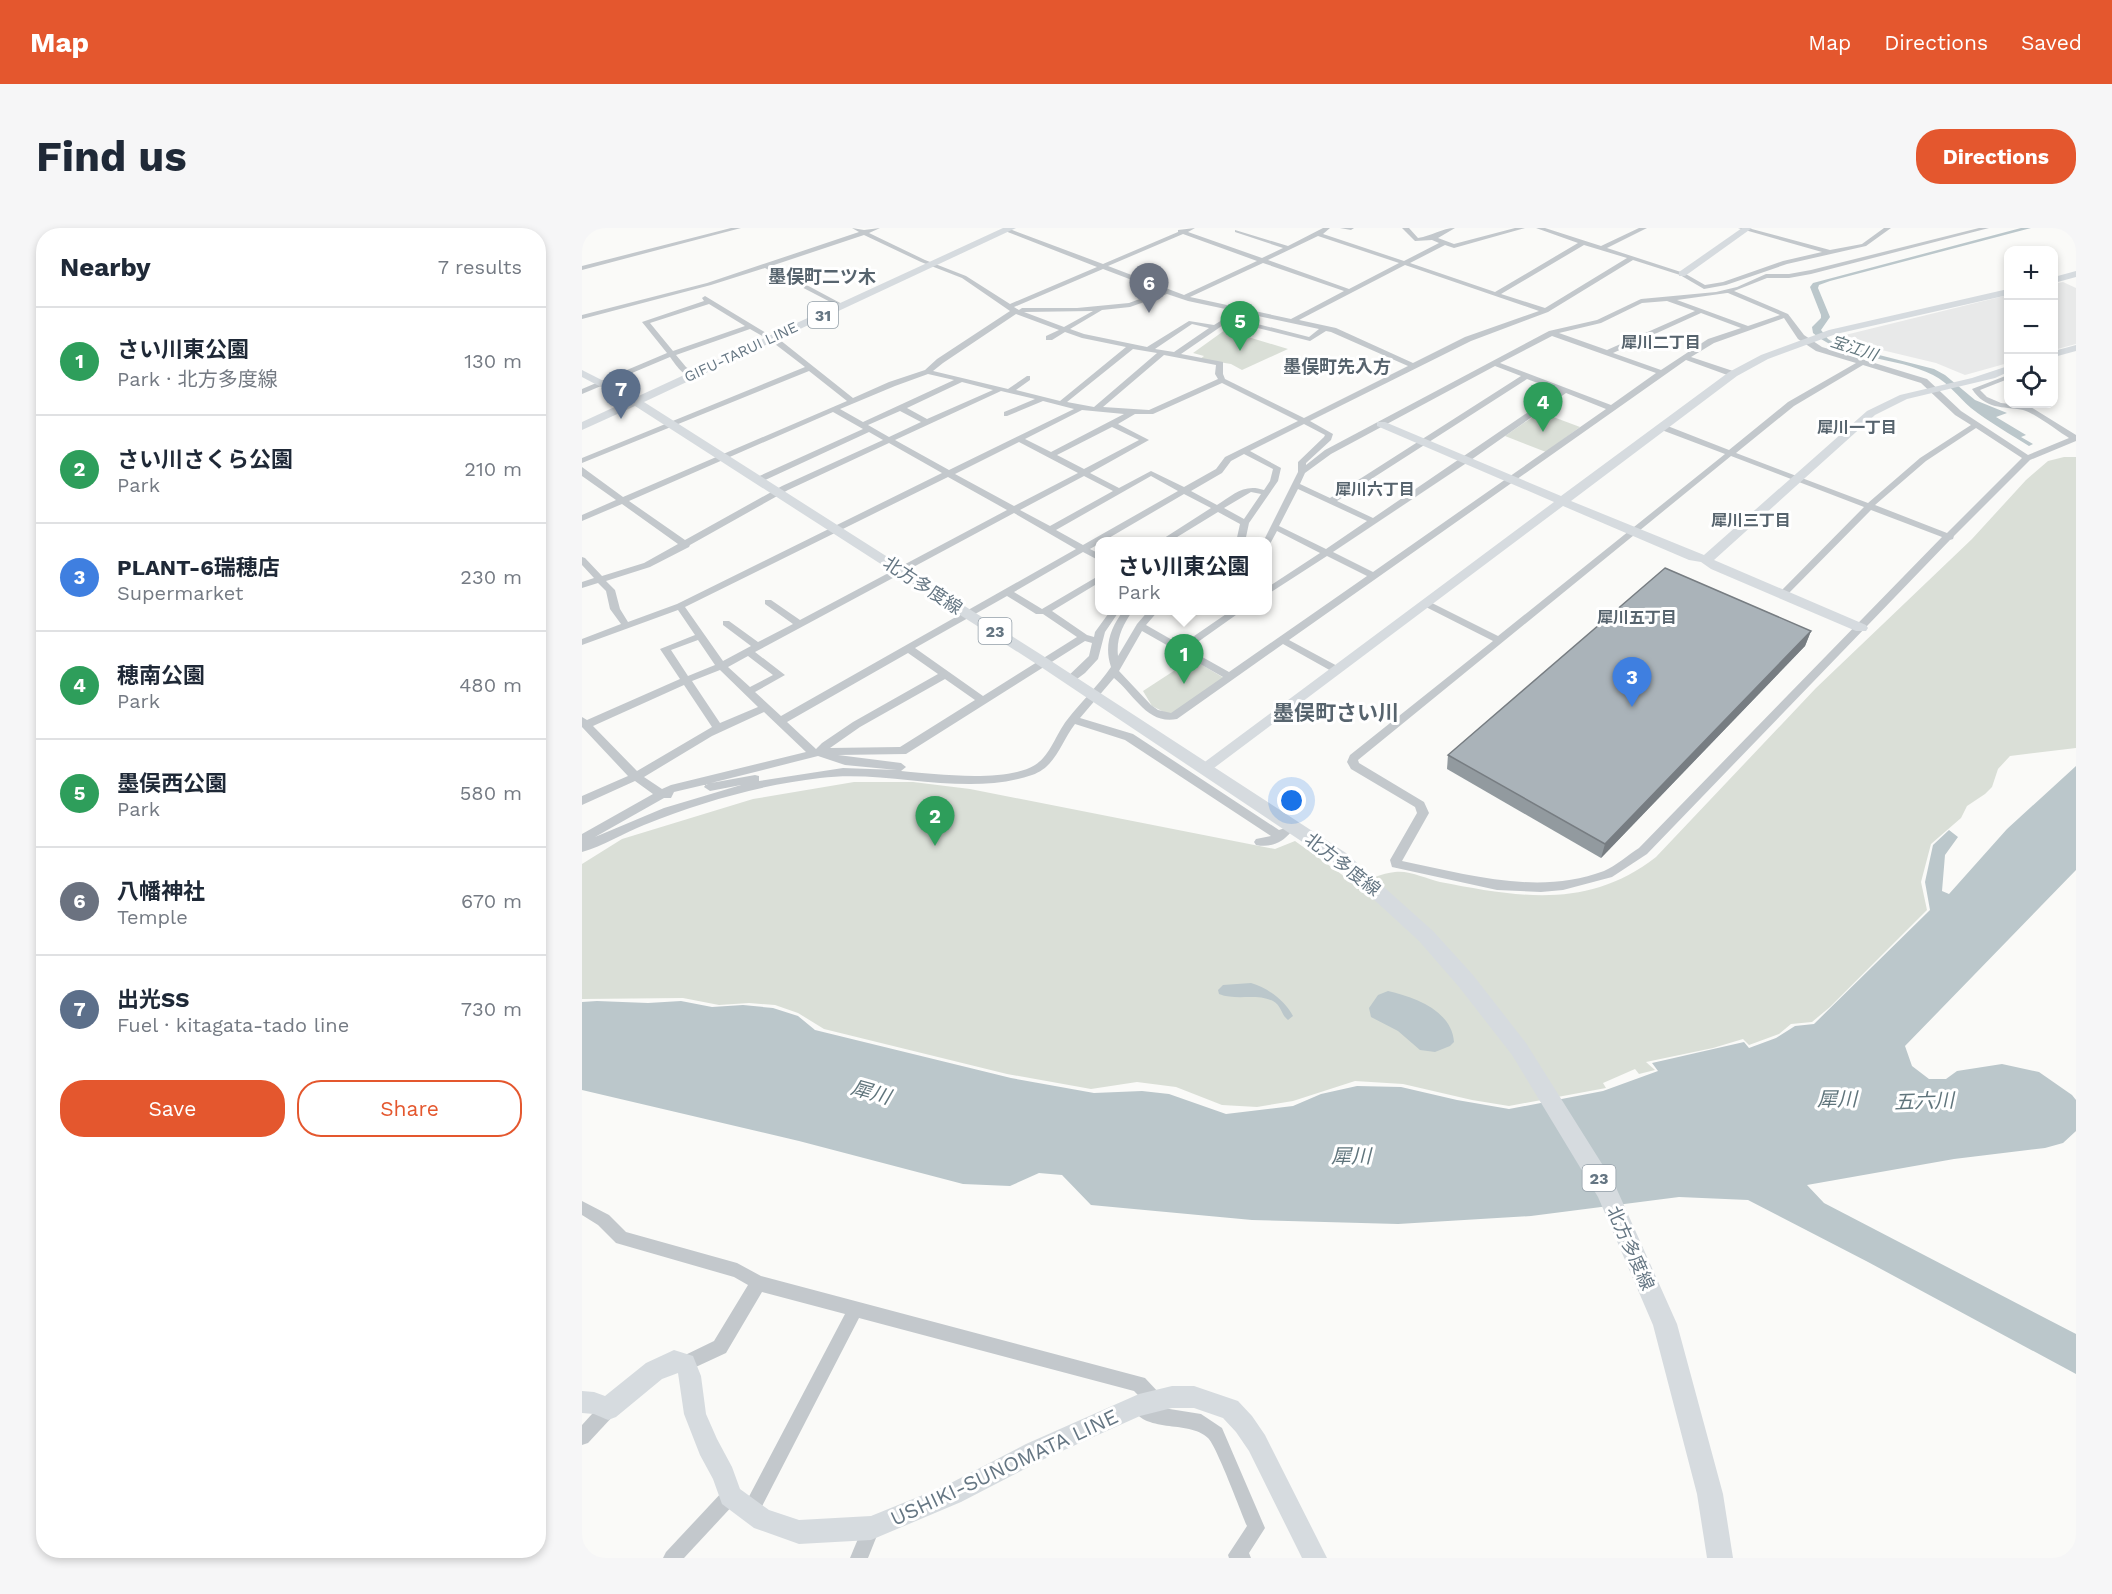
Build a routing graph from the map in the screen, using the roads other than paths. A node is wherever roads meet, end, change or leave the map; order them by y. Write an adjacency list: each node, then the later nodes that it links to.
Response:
1 (738, 228): 39 (street)
2 (855, 228): 20 (street)
3 (877, 228): 20 (street)
4 (1171, 228): 21 (street)
5 (1192, 228): 21 (street)
6 (1327, 228): 23 (street)
7 (1343, 228): 8 (street)
8 (1351, 228)
9 (1405, 228): 25 (street)
10 (1452, 228): 25 (street)
11 (1522, 228): 29 (street)
12 (1539, 228): 22 (street)
13 (1558, 228): 22 (street)
14 (1644, 228): 31 (street)
15 (1745, 228): 32 (street); 40 (street)
16 (1888, 228): 32 (street)
17 (1986, 228): 46 (street)
18 (1009, 229): 37 (main road, GIFU-TARUI LINE / 31); 38 (street)
19 (1241, 230): 24 (street); 30 (street)
20 (864, 232): 36 (street); 37 (street)
21 (1182, 232): 28 (street); 38 (street)
22 (1550, 232): 27 (street)
23 (1318, 234): 30 (street); 35 (street)
24 (1229, 235)
25 (1433, 238): 29 (street)
26 (1221, 239): 28 (street)
27 (1584, 242): 31 (street); 48 (street)
28 (1212, 243): 34 (street)
29 (1443, 243): 35 (street)
30 (1289, 248): 34 (street)
31 (1601, 248): 33 (street)
32 (1829, 253): 40 (street)
33 (1632, 258): 40 (street); 56 (street)
34 (1263, 261): 45 (street); 50 (street)
35 (1403, 263): 45 (street); 48 (street)
36 (765, 265): 43 (street); 52 (street)
37 (932, 265): 52 (main road, GIFU-TARUI LINE / 31); 54 (street)
38 (1103, 266): 44 (street); 54 (street)
39 (582, 268)
40 (1682, 274)
41 (2076, 274): 42 (street)
42 (2058, 279)
43 (691, 289): 51 (street); 59 (street)
44 (1168, 291): 50 (street); 53 (street)
45 (1349, 291): 61 (street)
46 (1730, 291): 49 (street); 58 (street)
47 (2004, 293): 70 (street)
48 (1496, 294): 56 (street)
49 (1668, 297): 57 (street); 67 (street)
50 (1184, 298): 55 (street)
51 (710, 301): 62 (street); 77 (street)
52 (842, 306): 68 (main road, GIFU-TARUI LINE / 31)
53 (1102, 308): 54 (street); 66 (street)
54 (1013, 310): 66 (street); 84 (street)
55 (1241, 310): 60 (street); 61 (street)
56 (1546, 311): 82 (street)
57 (1701, 311): 65 (street); 75 (street)
58 (1786, 315): 65 (street); 70 (street)
59 (582, 317)
60 (1230, 319): 63 (street); 64 (street)
61 (1292, 321): 64 (street)
62 (750, 327): 68 (street); 77 (street)
63 (1216, 328): 73 (street); 78 (street)
64 (1325, 328): 82 (street)
65 (1747, 328): 79 (street)
66 (1064, 329): 69 (street); 71 (street)
67 (1552, 333): 75 (street); 81 (street)
68 (771, 338): 83 (street); 90 (main road, GIFU-TARUI LINE / 31)
69 (1048, 338)
70 (1809, 340): 80 (street); 89 (street)
71 (1132, 345): 73 (street); 104 (street)
72 (2076, 348): 76 (street)
73 (1149, 349): 74 (street)
74 (1163, 352): 78 (street); 111 (street)
75 (1607, 353): 87 (street)
76 (2058, 353)
77 (671, 354): 90 (street); 95 (street)
78 (1176, 355): 94 (street)
79 (1686, 358): 87 (street); 89 (street)
80 (1861, 363): 96 (street); 128 (street)
81 (1495, 364): 91 (street); 118 (street)
82 (1413, 366): 114 (street)
83 (810, 368): 103 (street); 116 (street)
84 (928, 372): 93 (street); 103 (street)
85 (2004, 372): 96 (street)
86 (582, 373): 95 (street)
87 (1662, 373): 108 (street)
88 (2004, 373): 105 (street)
89 (1732, 374): 122 (street)
90 (692, 375): 102 (main road, GIFU-TARUI LINE / 31)
91 (1526, 376): 98 (street); 126 (street)
92 (1027, 378): 100 (street)
93 (961, 380): 97 (street); 106 (street)
94 (1222, 380): 112 (street); 114 (street)
95 (601, 384): 99 (street); 102 (street)
96 (1935, 388): 119 (street); 138 (street)
97 (1000, 389): 100 (street); 115 (street)
98 (1565, 390): 108 (street); 132 (street)
99 (582, 392)
100 (1010, 392): 101 (street)
101 (1042, 399): 104 (street); 113 (street)
102 (635, 401): 116 (main road, 北方多度線 / 23); 120 (main road, GIFU-TARUI LINE)
103 (852, 401): 110 (street)
104 (1062, 403): 107 (street)
105 (2004, 407)
106 (901, 408): 115 (street); 121 (street)
107 (1081, 408): 111 (street); 124 (street)
108 (1612, 408): 140 (street)
109 (2007, 408): 123 (street)
110 (833, 409): 121 (street); 130 (street)
111 (1096, 409): 112 (street)
112 (1133, 412): 117 (street)
113 (1007, 414)
114 (1302, 421): 127 (street); 134 (street)
115 (928, 423): 125 (street)
116 (672, 424): 130 (main road, 北方多度線 / 23); 133 (street)
117 (1112, 424): 129 (street); 137 (street)
118 (1381, 424): 126 (street); 134 (street)
119 (1976, 425): 131 (street); 149 (street)
120 (582, 426)
121 (866, 427): 125 (street); 139 (street)
122 (1662, 427): 128 (street); 148 (street)
123 (2076, 438): 131 (street)
124 (1020, 439): 129 (street); 136 (street)
125 (890, 440): 136 (street); 144 (street)
126 (1423, 442): 132 (street); 147 (street)
127 (1244, 451): 143 (street); 145 (street)
128 (1731, 453): 138 (street); 158 (street)
129 (1052, 455): 137 (street)
130 (723, 456): 139 (main road, 北方多度線 / 23); 146 (street)
131 (2027, 458): 163 (street)
132 (1465, 460): 140 (street); 153 (street)
133 (582, 461)
134 (1302, 472): 141 (street)
135 (583, 473): 146 (street)
136 (949, 473): 151 (street); 156 (street)
137 (1083, 473): 142 (street); 151 (street)
138 (1799, 478): 149 (street); 169 (street)
139 (758, 480): 144 (main road, 北方多度線 / 23)
140 (1512, 480): 148 (street); 172 (street)
141 (1297, 486): 147 (street); 155 (street)
142 (1119, 491): 143 (street); 157 (street)
143 (1185, 491): 150 (street); 159 (street)
144 (777, 492): 156 (main road, 北方多度線 / 23); 165 (street)
145 (1265, 494): 150 (street); 154 (street)
146 (622, 501): 152 (street); 165 (street)
147 (1332, 501): 153 (street)
148 (1563, 502): 158 (street); 180 (street)
149 (1872, 506): 163 (street); 178 (street)
150 (1217, 508): 154 (street); 160 (street)
151 (1013, 510): 157 (street); 171 (street)
152 (582, 518)
153 (1373, 521): 167 (street)
154 (1245, 523): 161 (street)
155 (1275, 527): 162 (street); 167 (street)
156 (836, 529): 171 (main road, 北方多度線 / 23); 181 (street)
157 (1050, 530): 166 (street)
158 (1633, 532): 169 (street); 197 (street)
159 (1103, 537)
160 (1170, 537)
161 (1242, 537)
162 (1270, 537)
163 (1950, 537): 192 (street)
164 (1095, 542): 166 (street)
165 (686, 545): 173 (street)
166 (1084, 548): 168 (street); 177 (street)
167 (1326, 552): 172 (street); 176 (street)
168 (1095, 555)
169 (1705, 559): 178 (street)
170 (582, 560): 173 (street)
171 (900, 570): 183 (main road, 北方多度線 / 23); 190 (street)
172 (1374, 576): 196 (street)
173 (598, 580): 175 (street); 189 (street)
174 (1095, 581): 182 (street)
175 (582, 585)
176 (1272, 588)
177 (1007, 592): 182 (street); 183 (street)
178 (1782, 595): 192 (street)
179 (768, 602): 190 (street)
180 (1425, 603): 197 (street); 205 (street)
181 (680, 606): 189 (street); 193 (street)
182 (1045, 611): 194 (street)
183 (968, 614): 200 (street); 202 (main road, 北方多度線 / 23)
184 (1112, 615): 195 (street)
185 (1125, 615): 204 (street)
186 (1150, 615): 191 (street)
187 (1232, 615): 201 (street)
188 (726, 623): 199 (street)
189 (625, 624): 198 (street)
190 (799, 624): 199 (street)
191 (1140, 626): 201 (street); 204 (street)
192 (1862, 628): 197 (street)
193 (700, 636): 203 (street); 208 (street)
194 (1084, 636): 195 (street); 202 (street)
195 (1098, 640): 209 (street)
196 (1282, 640): 205 (street); 207 (street)
197 (1499, 640)
198 (582, 642)
199 (753, 648): 203 (street); 210 (street)
200 (908, 648): 206 (street); 214 (street)
201 (1181, 649): 207 (street)
202 (1043, 662): 209 (main road, 北方多度線 / 23); 211 (street)
203 (721, 666): 208 (street); 210 (street)
204 (1115, 670): 207 (street); 213 (street)
205 (1337, 670): 218 (street)
206 (945, 674): 211 (street); 217 (street)
207 (1230, 677)
208 (686, 680): 215 (street); 216 (street)
209 (1069, 680): 218 (main road, 北方多度線 / 23)
210 (748, 692): 212 (street)
211 (982, 700): 217 (street)
212 (765, 708): 214 (street); 216 (street)
213 (1073, 720): 220 (street); 225 (street)
214 (779, 722): 217 (street)
215 (584, 726): 219 (street)
216 (718, 728): 219 (street)
217 (817, 752): 220 (street); 222 (street)
218 (1205, 767): 224 (main road, 北方多度線 / 23)
219 (636, 776): 222 (street); 223 (street)
220 (918, 776): 221 (street)
221 (803, 777): 222 (street); 228 (street)
222 (660, 794): 226 (street)
223 (582, 801)
224 (1293, 827): 225 (street); 244 (main road, 北方多度線 / 23)
225 (1280, 836): 227 (street)
226 (582, 839)
227 (1260, 842)
228 (582, 848)
229 (582, 1208): 230 (street)
230 (758, 1283): 231 (street); 232 (street)
231 (855, 1310): 234 (street); 238 (street)
232 (685, 1364): 235 (street); 237 (street)
233 (582, 1402): 235 (street)
234 (1146, 1403): 239 (street, USHIKI-SUNOMATA LINE); 240 (street); 243 (street, USHIKI-SUNOMATA LINE)
235 (608, 1409): 236 (street)
236 (582, 1437)
237 (730, 1496): 238 (street, USHIKI-SUNOMATA LINE); 241 (street)
238 (750, 1512): 239 (street, USHIKI-SUNOMATA LINE)
239 (871, 1528): 242 (street)
240 (1238, 1557)
241 (672, 1558)
242 (859, 1558)
243 (1315, 1558)
244 (1720, 1558)

